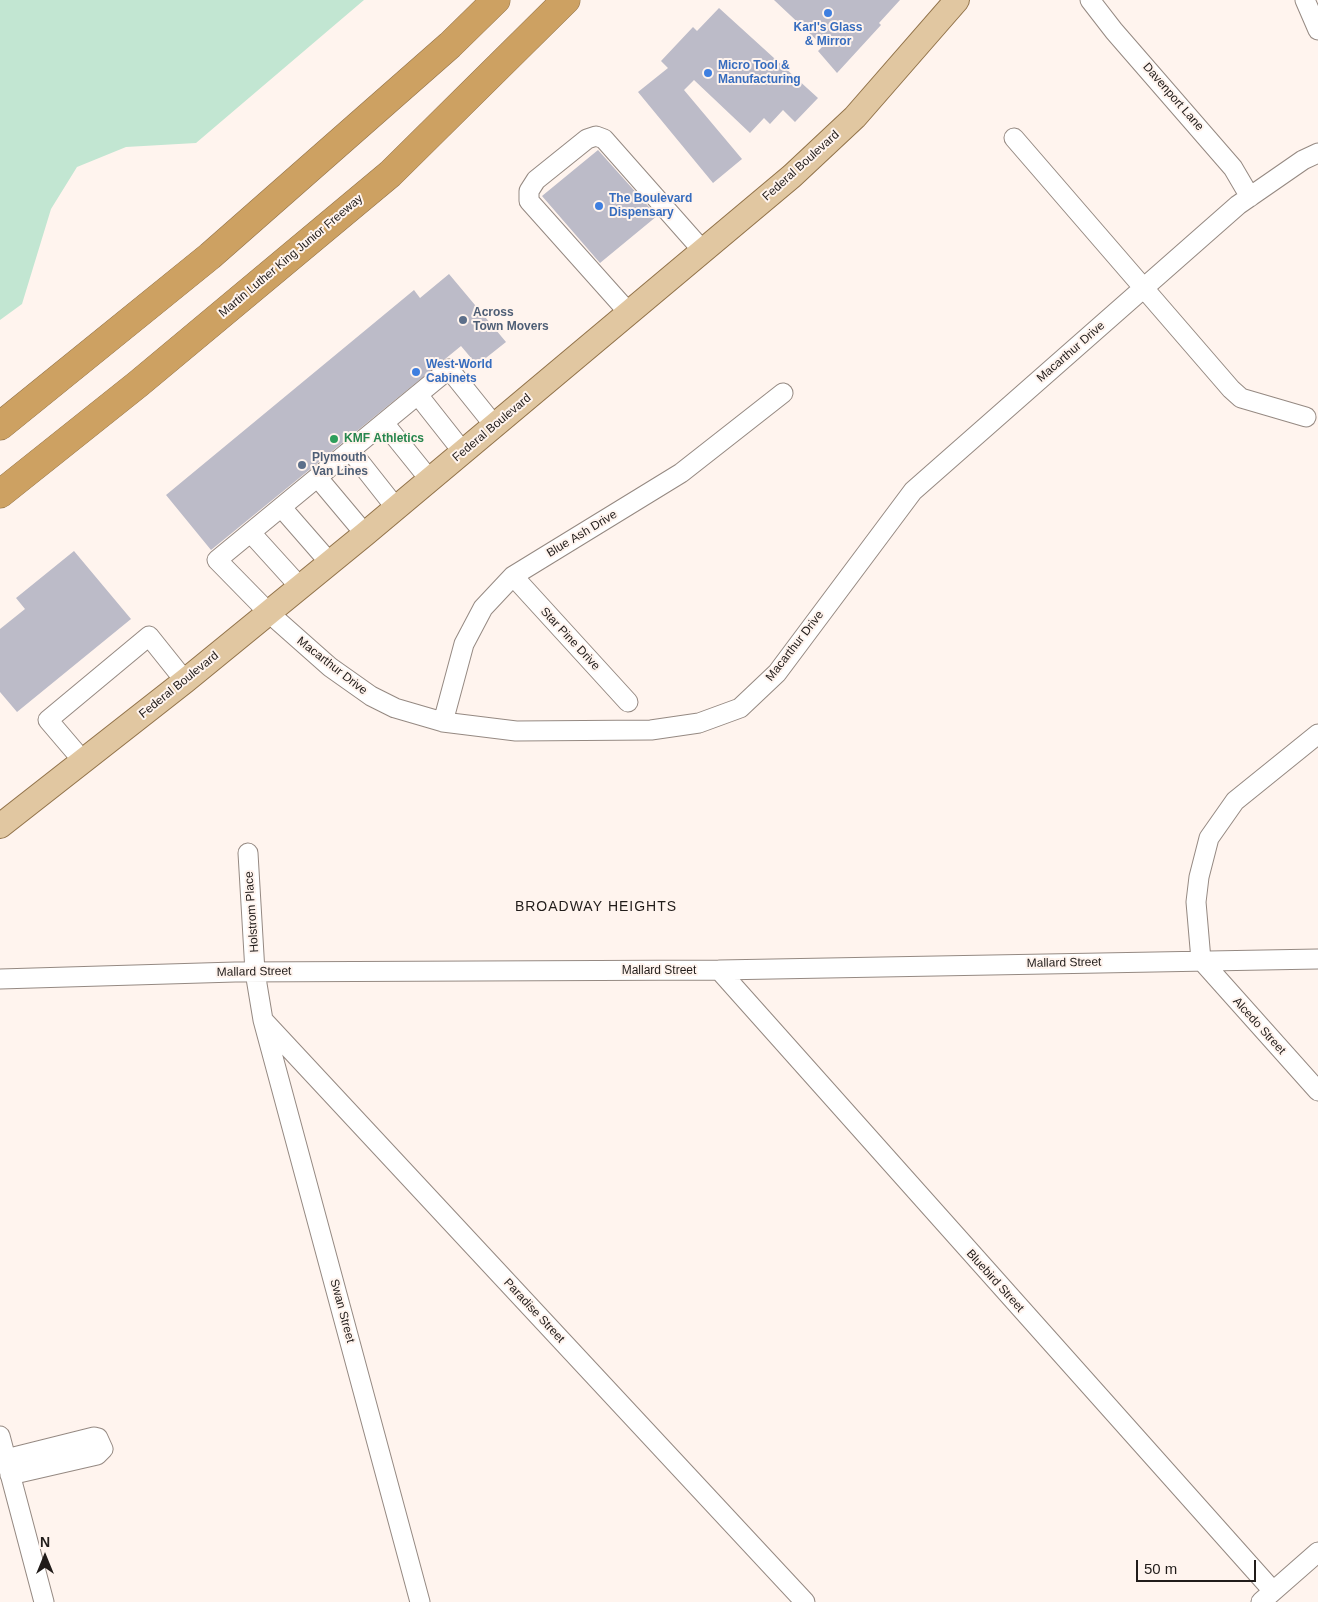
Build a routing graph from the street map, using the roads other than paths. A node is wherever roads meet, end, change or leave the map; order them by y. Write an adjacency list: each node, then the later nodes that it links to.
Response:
1 (496, 0): 18 (highway)
2 (566, 0): 23 (highway, Martin Luther King Junior Freeway)
3 (957, 0): 10 (main road, Federal Boulevard)
4 (1090, 0): 9 (street, Davenport Lane)
5 (1305, 0): 6 (street)
6 (1318, 30)
7 (1014, 138): 11 (street)
8 (1318, 153): 9 (street, Macarthur Drive)
9 (1250, 197): 11 (street, Macarthur Drive)
10 (703, 251): 12 (main road, Federal Boulevard); 12 (street)
11 (1144, 288): 15 (street); 34 (street, Macarthur Drive)
12 (629, 313): 17 (main road, Federal Boulevard)
13 (783, 393): 29 (street, Blue Ash Drive)
14 (418, 395): 16 (street); 17 (street); 20 (street)
15 (1306, 417)
16 (384, 423): 19 (street); 22 (street)
17 (494, 425): 20 (main road, Federal Boulevard)
18 (0, 426)
19 (351, 451): 21 (street); 25 (street)
20 (463, 452): 22 (main road, Federal Boulevard)
21 (318, 478): 24 (street); 27 (street)
22 (430, 480): 25 (main road, Federal Boulevard)
23 (0, 494)
24 (282, 508): 26 (street); 28 (street)
25 (396, 508): 27 (main road, Federal Boulevard)
26 (252, 533): 30 (street); 31 (street, Macarthur Drive)
27 (365, 534): 28 (main road, Federal Boulevard)
28 (330, 562): 30 (main road, Federal Boulevard)
29 (513, 576): 33 (street, Star Pine Drive); 34 (street, Blue Ash Drive)
30 (300, 587): 31 (main road, Federal Boulevard)
31 (269, 613): 32 (main road, Federal Boulevard); 34 (street, Macarthur Drive)
32 (185, 681): 36 (main road, Federal Boulevard); 36 (street)
33 (628, 702)
34 (443, 722)
35 (1318, 734): 40 (street)
36 (83, 761): 37 (main road, Federal Boulevard)
37 (1, 823)
38 (248, 854): 42 (street, Holstrom Place)
39 (1318, 959): 40 (street, Mallard Street)
40 (1201, 960): 41 (street, Mallard Street); 45 (street, Alcedo Street)
41 (719, 970): 42 (street, Mallard Street); 48 (street, Bluebird Street)
42 (255, 972): 43 (street, Mallard Street); 44 (street, Holstrom Place)
43 (0, 979)
44 (263, 1020): 50 (street, Swan Street); 51 (street, Paradise Street)
45 (1318, 1092)
46 (0, 1436): 49 (street)
47 (1318, 1552): 48 (street)
48 (1267, 1596)
49 (44, 1602)
50 (420, 1602)
51 (805, 1602)

